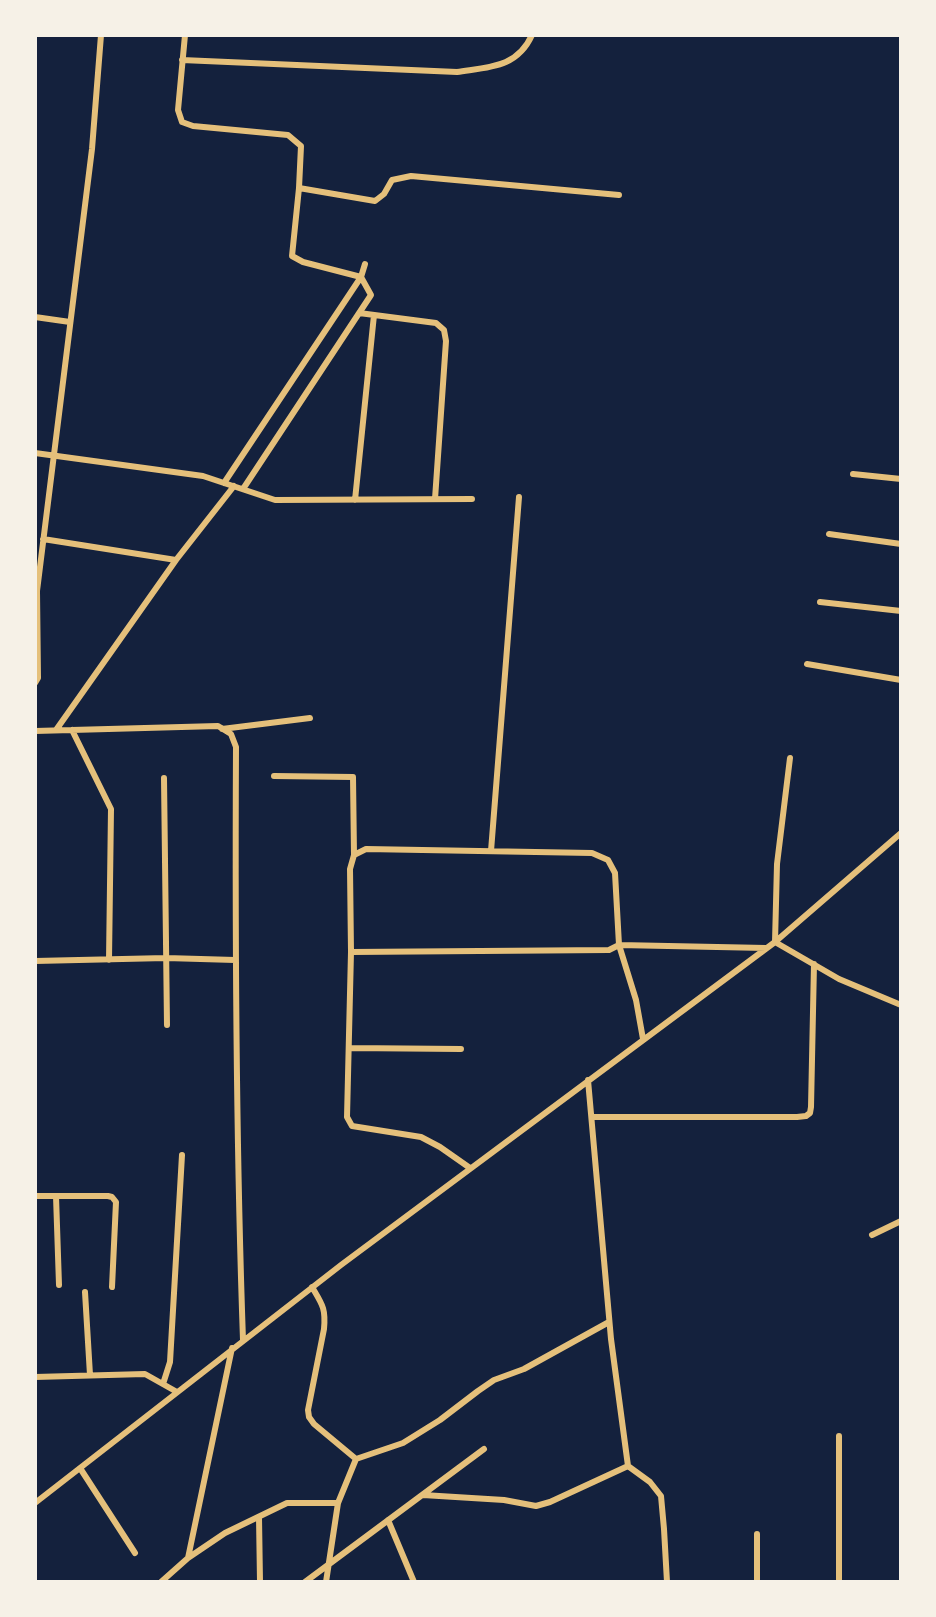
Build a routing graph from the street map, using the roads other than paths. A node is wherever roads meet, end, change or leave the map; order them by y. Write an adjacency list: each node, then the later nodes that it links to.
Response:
1 (100, 35): 12 (street)
2 (185, 35): 4 (street)
3 (532, 35): 4 (street)
4 (182, 60): 5 (street)
5 (299, 188): 6 (street); 8 (street)
6 (619, 195)
7 (365, 264): 8 (street)
8 (361, 277): 9 (street); 17 (street)
9 (359, 313): 10 (street); 19 (street)
10 (374, 315): 21 (street); 22 (street)
11 (35, 317): 12 (street)
12 (70, 322): 14 (street)
13 (35, 453): 14 (street)
14 (54, 456): 17 (street); 25 (street)
15 (853, 474): 16 (street)
16 (901, 479)
17 (224, 483): 18 (street)
18 (234, 486): 19 (street); 27 (street)
19 (243, 489): 21 (street)
20 (519, 497): 43 (street)
21 (355, 499): 22 (street)
22 (435, 499): 23 (street)
23 (472, 499)
24 (829, 534): 26 (street)
25 (43, 539): 27 (street); 28 (street)
26 (901, 544)
27 (176, 560): 36 (street)
28 (36, 591): 33 (street)
29 (820, 602): 30 (street)
30 (901, 611)
31 (807, 664): 32 (street)
32 (901, 680)
33 (35, 683)
34 (310, 718): 35 (street)
35 (222, 729): 37 (street); 51 (street)
36 (56, 730): 37 (street); 38 (street)
37 (72, 730): 50 (street)
38 (35, 731)
39 (790, 758): 45 (street)
40 (274, 776): 44 (street)
41 (164, 778): 49 (street)
42 (901, 833): 45 (street)
43 (491, 851): 44 (street); 46 (street)
44 (354, 855): 48 (street)
45 (775, 942): 47 (street); 53 (street)
46 (620, 945): 47 (street); 48 (street); 56 (street)
47 (766, 948): 56 (street)
48 (351, 952): 57 (street)
49 (166, 958): 50 (street); 51 (street); 55 (street)
50 (108, 960): 52 (street)
51 (235, 960): 72 (street)
52 (35, 961)
53 (814, 964): 54 (street); 60 (street)
54 (901, 1005)
55 (166, 1024)
56 (643, 1039): 59 (street)
57 (349, 1048): 58 (street); 62 (street)
58 (461, 1049)
59 (588, 1080): 60 (street); 62 (street)
60 (592, 1117): 71 (street)
61 (182, 1155): 76 (street)
62 (470, 1168): 69 (street)
63 (35, 1196): 64 (street)
64 (56, 1196): 67 (street); 68 (street)
65 (901, 1221): 66 (street)
66 (872, 1235)
67 (58, 1285)
68 (112, 1287)
69 (312, 1287): 72 (street); 80 (street)
70 (85, 1292): 74 (street)
71 (609, 1322): 80 (street); 81 (street)
72 (243, 1340): 73 (street)
73 (232, 1349): 77 (street); 90 (street)
74 (90, 1375): 75 (street); 76 (street)
75 (35, 1377)
76 (163, 1384): 77 (street)
77 (177, 1392): 82 (street)
78 (839, 1436): 99 (street)
79 (484, 1449): 83 (street)
80 (356, 1459): 85 (street)
81 (628, 1466): 83 (street); 97 (street)
82 (80, 1468): 84 (street); 89 (street)
83 (423, 1495): 87 (street)
84 (35, 1503)
85 (338, 1503): 86 (street); 91 (street)
86 (259, 1517): 90 (street); 93 (street)
87 (388, 1520): 91 (street); 96 (street)
88 (757, 1534): 98 (street)
89 (135, 1553)
90 (188, 1558): 92 (street)
91 (328, 1564): 94 (street); 95 (street)
92 (161, 1582)
93 (260, 1582)
94 (305, 1582)
95 (326, 1582)
96 (414, 1582)
97 (667, 1582)
98 (757, 1582)
99 (839, 1582)

